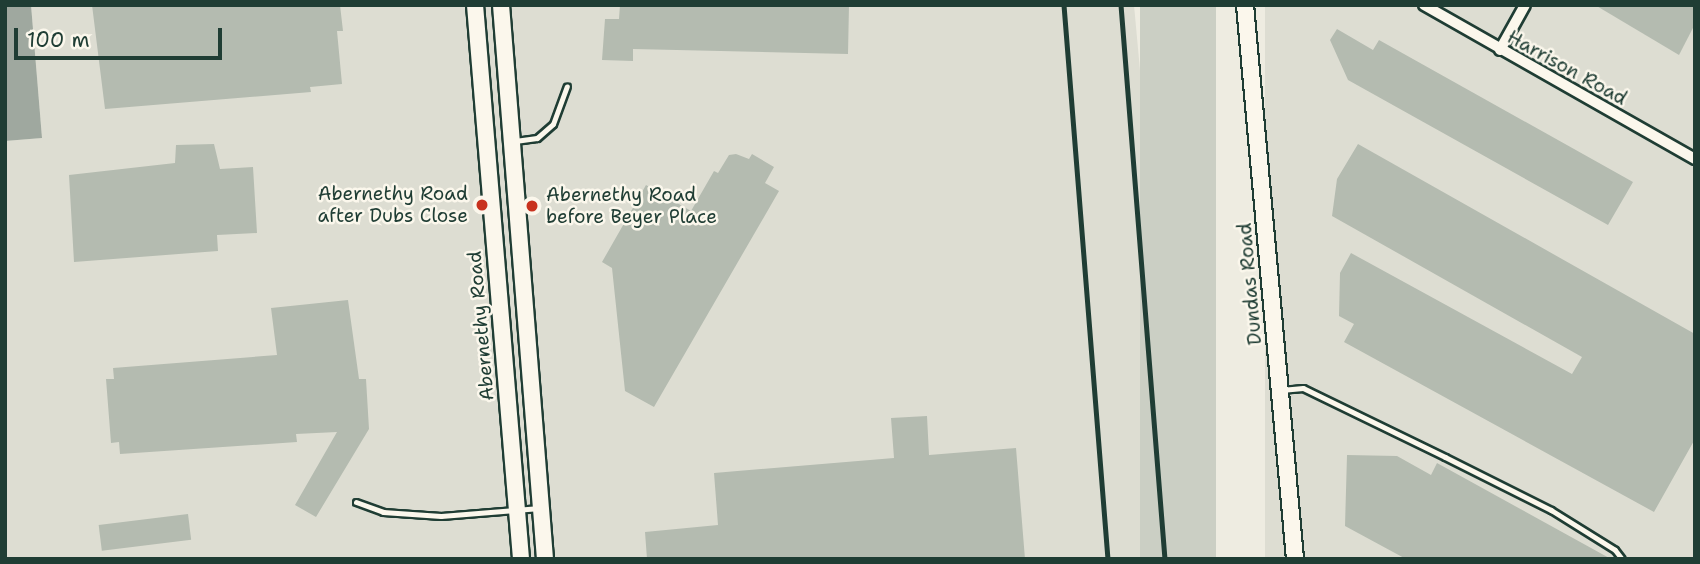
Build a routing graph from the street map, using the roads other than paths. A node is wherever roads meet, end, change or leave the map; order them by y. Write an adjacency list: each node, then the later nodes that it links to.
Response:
1 (475, 5): 9 (main road, Abernethy Road)
2 (501, 5): 8 (main road)
3 (1245, 5): 12 (main road, Dundas Road)
4 (1424, 5): 6 (street, Harrison Road)
5 (1525, 5): 6 (street)
6 (1500, 50): 11 (street, Harrison Road)
7 (567, 86): 10 (lane)
8 (508, 98): 9 (main road); 10 (main road)
9 (483, 99): 15 (main road, Abernethy Road)
10 (512, 142): 14 (main road)
11 (1695, 159)
12 (1281, 390): 18 (main road, Dundas Road); 19 (lane)
13 (356, 502): 15 (lane)
14 (541, 508): 15 (lane); 17 (main road)
15 (517, 510): 16 (main road, Abernethy Road)
16 (521, 559)
17 (545, 559)
18 (1295, 559)
19 (1622, 559)

